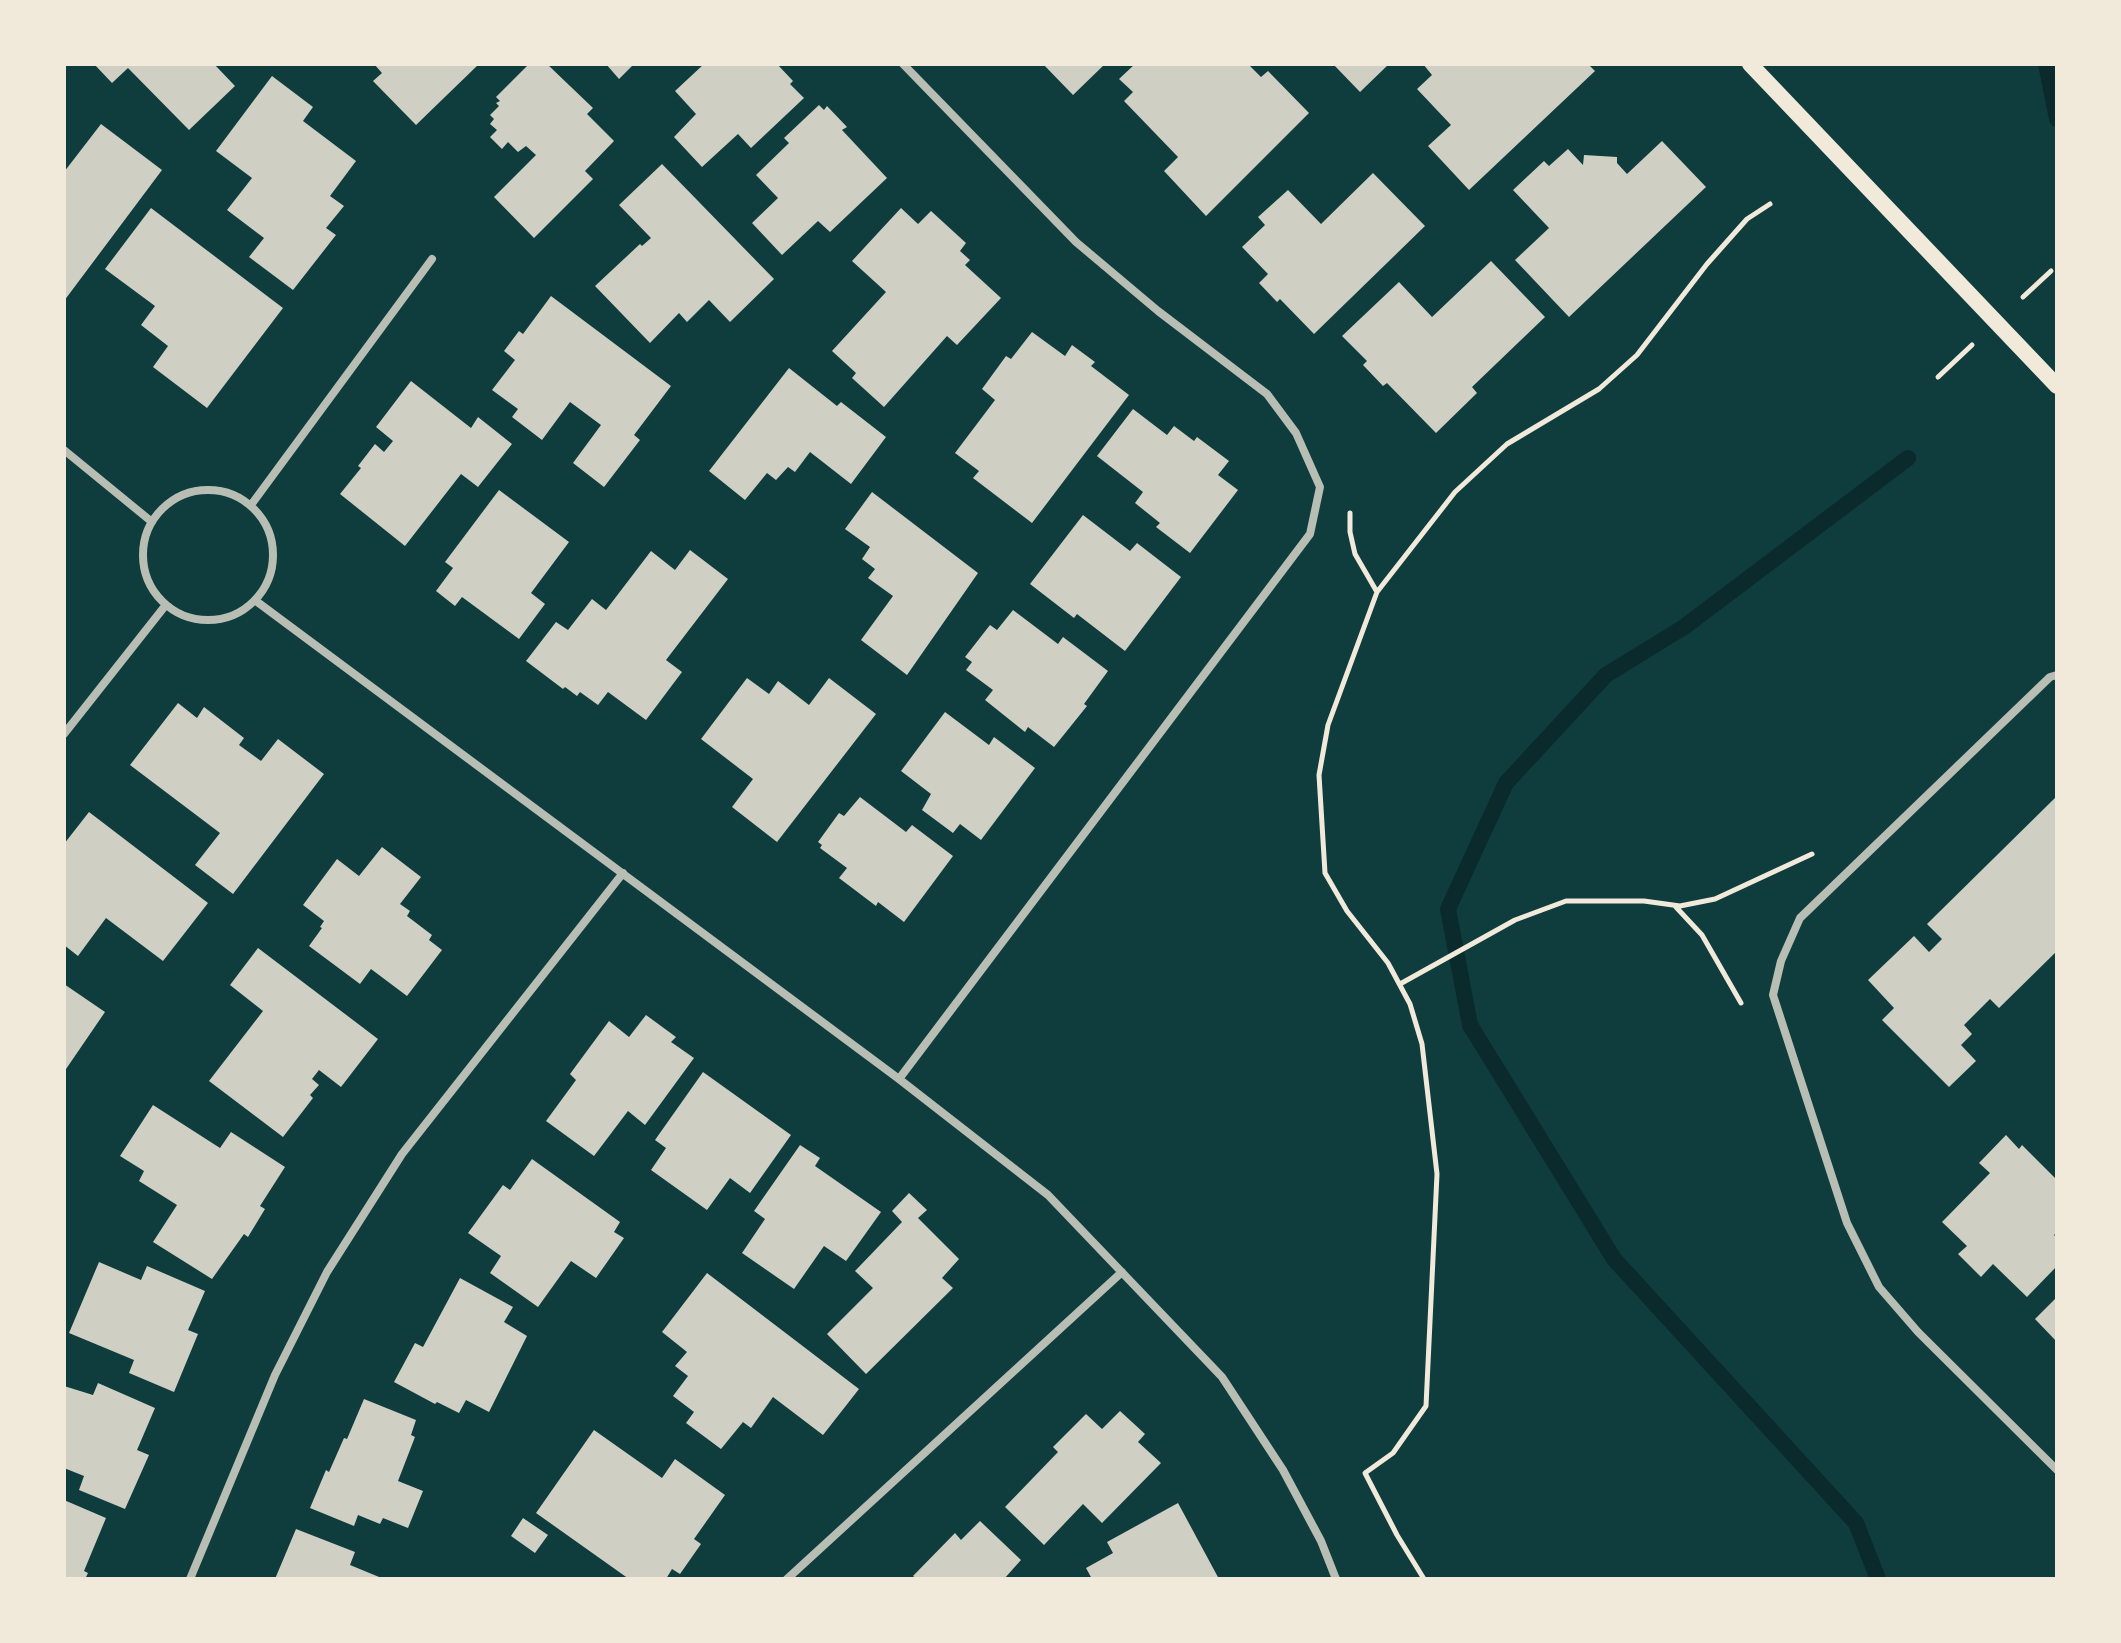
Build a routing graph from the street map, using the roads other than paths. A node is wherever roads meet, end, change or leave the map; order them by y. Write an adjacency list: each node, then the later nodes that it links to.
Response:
1 (903, 64): 13 (street)
2 (1750, 64): 4 (main road)
3 (432, 259): 6 (street)
4 (2057, 386)
5 (64, 450): 7 (street)
6 (251, 505): 7 (street); 8 (street)
7 (152, 522): 9 (street)
8 (256, 601): 9 (street); 12 (street)
9 (165, 606): 11 (street)
10 (2057, 675): 15 (street)
11 (64, 734)
12 (623, 873): 13 (street); 16 (street)
13 (899, 1079): 14 (street)
14 (1122, 1272): 17 (street); 18 (street)
15 (2057, 1470)
16 (190, 1579)
17 (787, 1579)
18 (1336, 1579)

